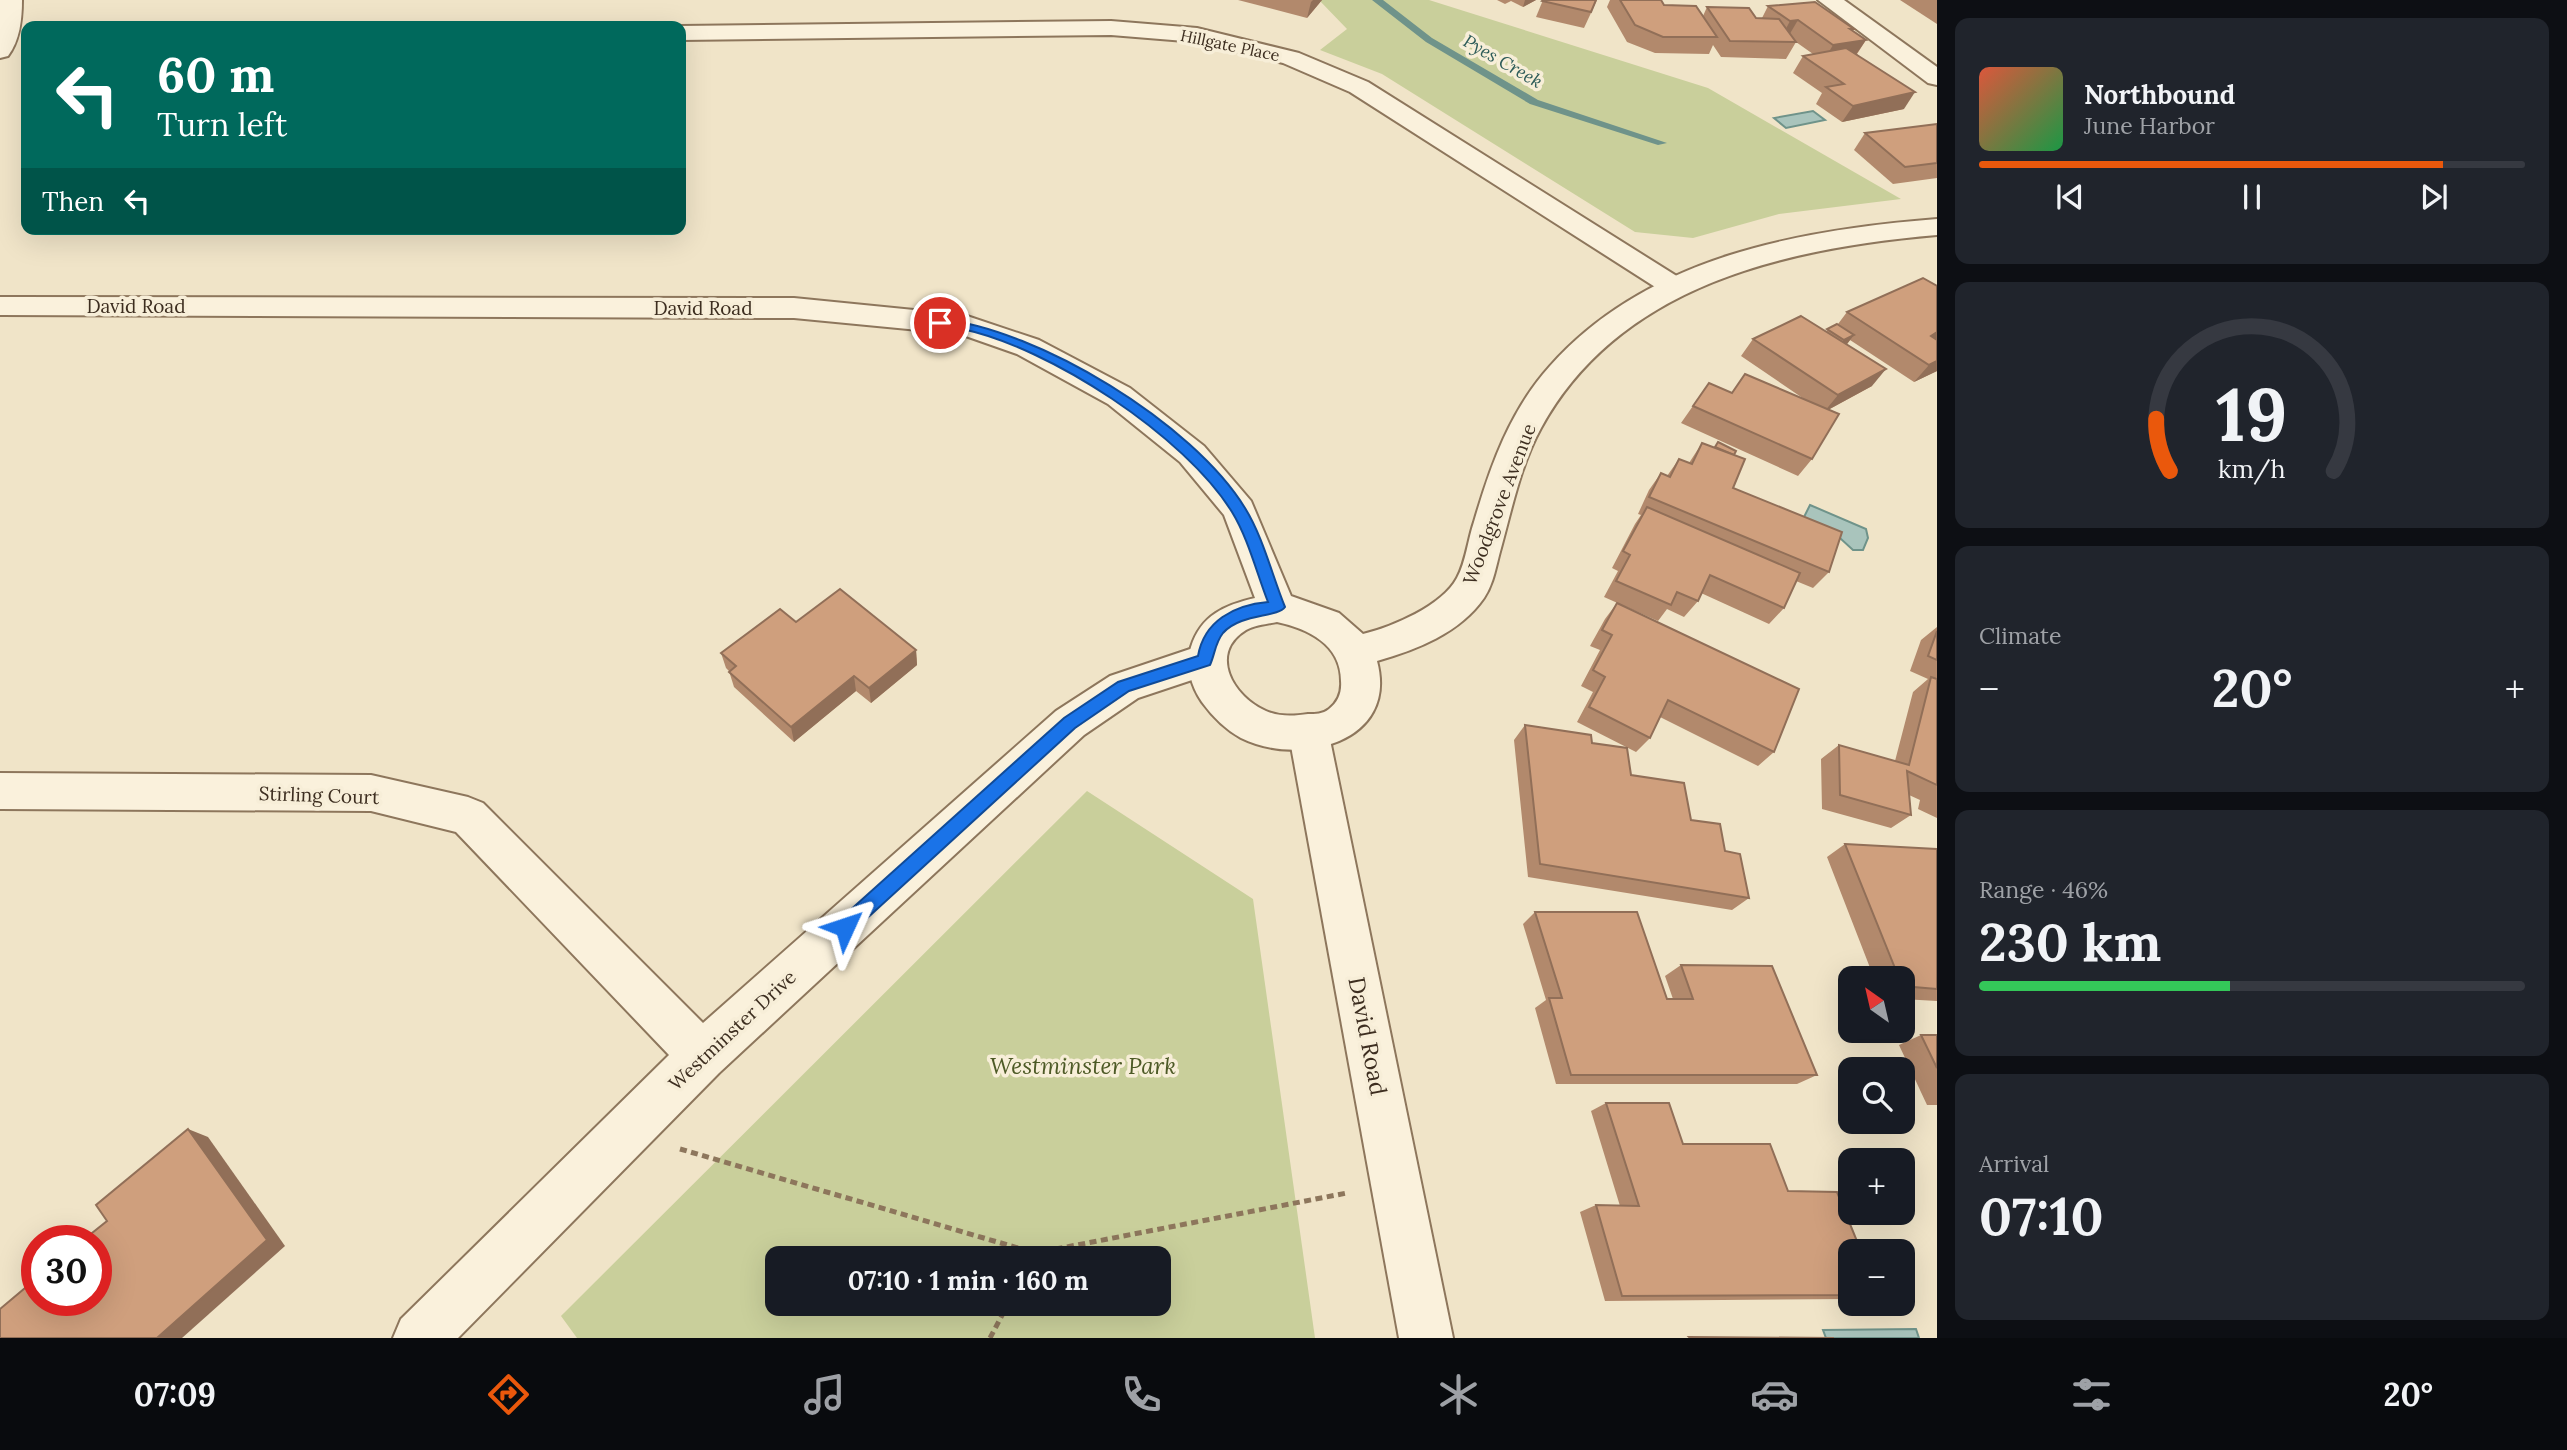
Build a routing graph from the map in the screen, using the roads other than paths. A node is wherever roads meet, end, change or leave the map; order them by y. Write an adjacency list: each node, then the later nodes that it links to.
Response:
1 (11, 0): 4 (street)
2 (1829, 0): 5 (street)
3 (686, 33): 7 (street, Hillgate Place)
4 (0, 51)
5 (1937, 78)
6 (1933, 230): 7 (street, Woodgrove Avenue)
7 (1673, 286): 10 (street, Woodgrove Avenue)
8 (0, 306): 9 (street, David Road)
9 (1277, 607): 10 (street); 11 (street)
10 (1354, 652): 12 (street)
11 (1205, 660): 12 (street); 14 (street, Westminster Drive)
12 (1309, 735): 16 (street, David Road)
13 (0, 791): 14 (street, Stirling Court)
14 (702, 1056): 15 (street, Westminster Drive)
15 (420, 1338)
16 (1426, 1338)

